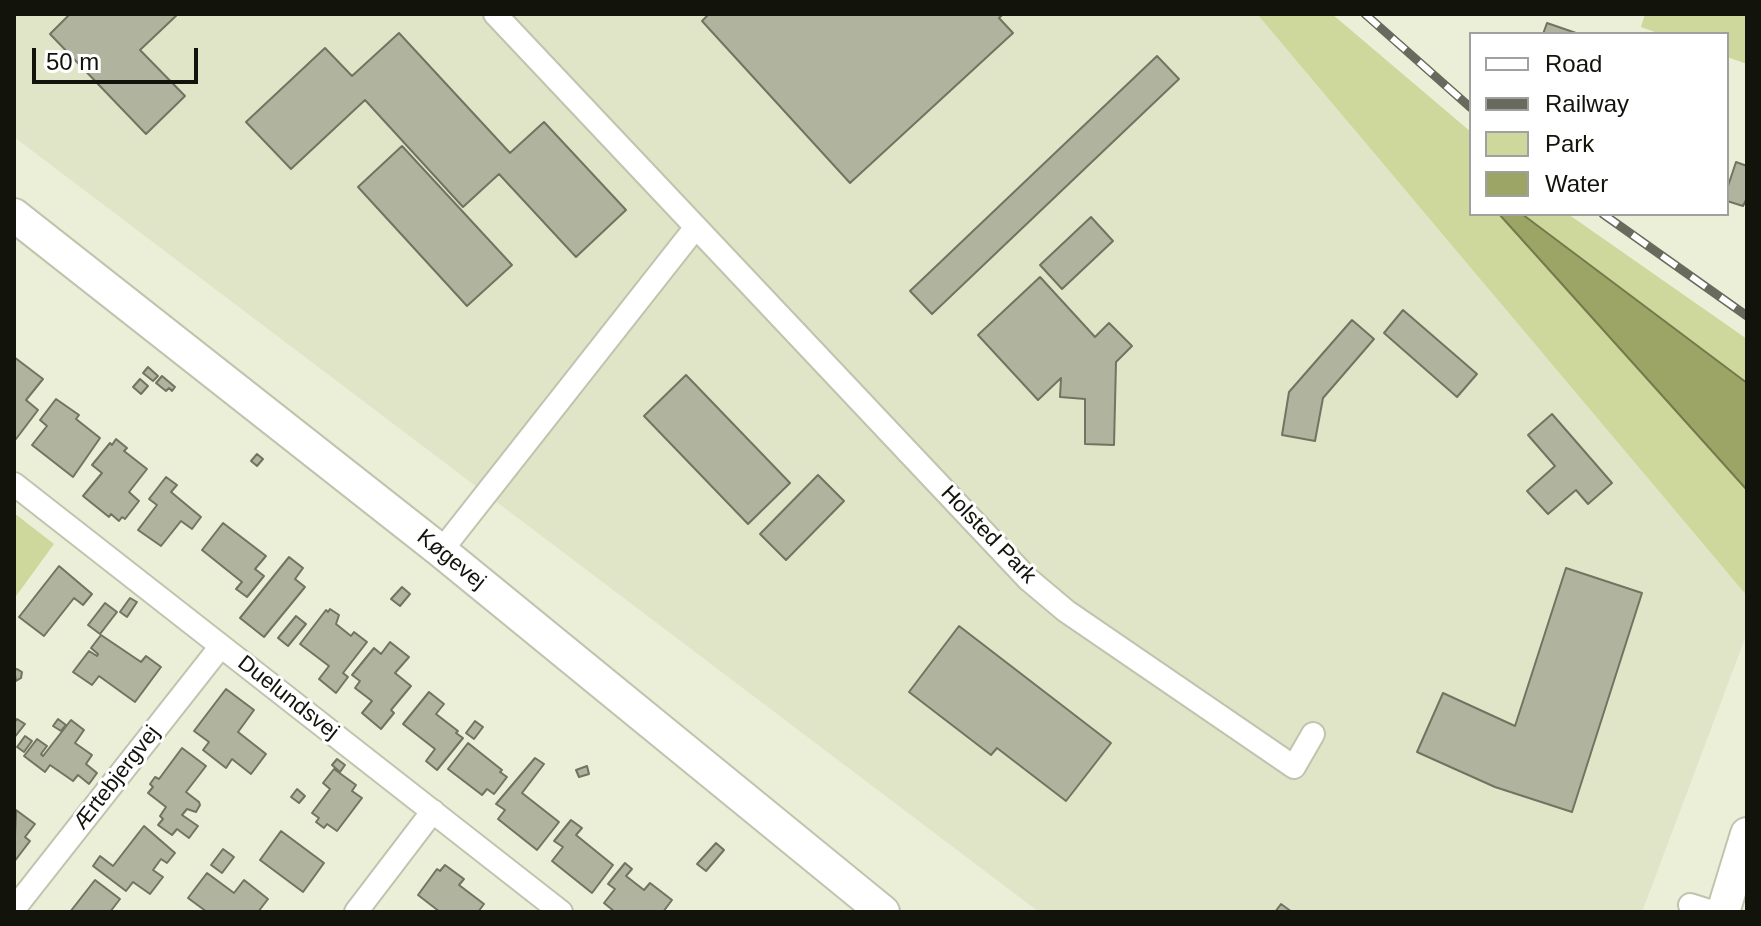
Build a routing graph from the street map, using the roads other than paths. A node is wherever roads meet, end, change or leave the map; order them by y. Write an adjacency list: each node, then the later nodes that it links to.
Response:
1 (498, 15): 3 (street, Holsted Park)
2 (14, 215): 5 (street, Køgevej)
3 (696, 227): 5 (street); 7 (street, Holsted Park)
4 (14, 484): 6 (street, Duelundsvej)
5 (441, 551): 14 (street, Køgevej)
6 (221, 646): 8 (street, Duelundsvej); 11 (street, Ærtebjergvej)
7 (1313, 734)
8 (433, 811): 12 (street); 13 (street, Duelundsvej)
9 (1747, 834): 16 (street)
10 (1690, 905): 15 (street)
11 (14, 909)
12 (356, 912)
13 (561, 912)
14 (883, 912)
15 (1712, 912)
16 (1723, 912)

